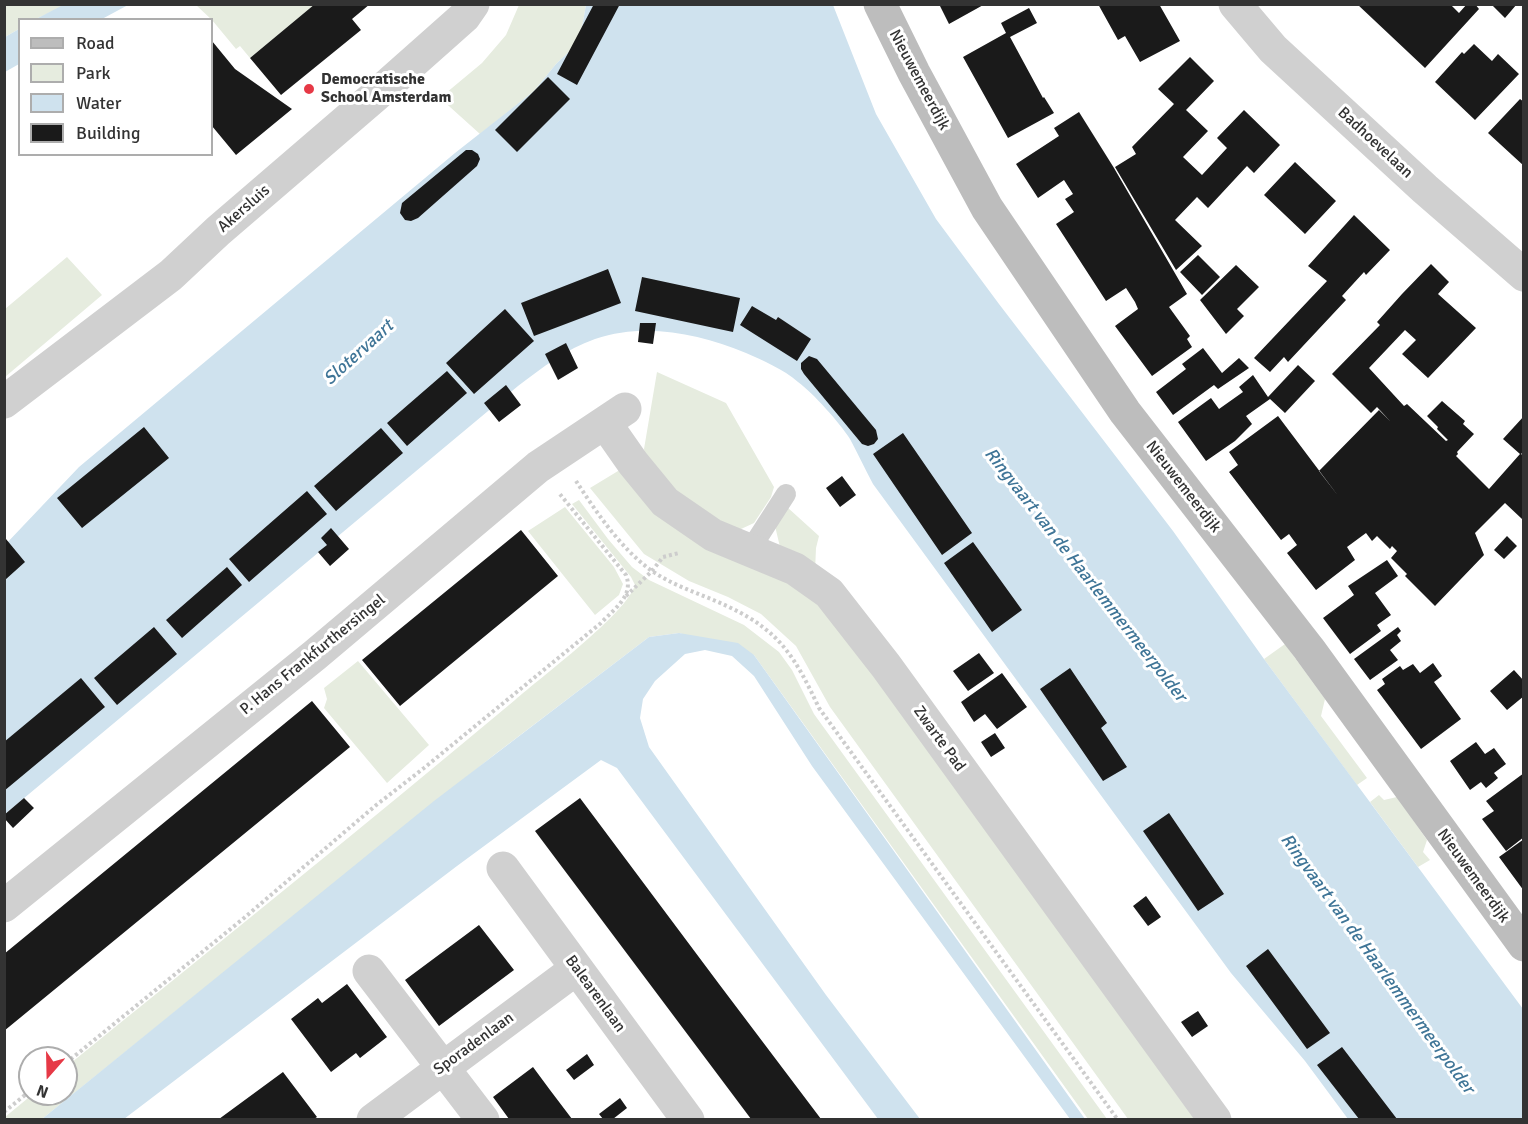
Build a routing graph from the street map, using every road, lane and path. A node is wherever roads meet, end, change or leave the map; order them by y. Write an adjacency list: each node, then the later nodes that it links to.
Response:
1 (473, 4): 5 (street, Akersluis)
2 (880, 4): 15 (street, Nieuwemeerdijk)
3 (1235, 4): 4 (street, Badhoevelaan)
4 (1524, 274)
5 (4, 402)
6 (615, 416): 7 (street, P. Hans Frankfurthersingel); 9 (street, Zwarte Pad)
7 (548, 460): 11 (path); 12 (path); 14 (street, P. Hans Frankfurthersingel)
8 (786, 494): 10 (lane)
9 (713, 535): 10 (street, Zwarte Pad); 11 (path)
10 (750, 550): 26 (street, Zwarte Pad)
11 (652, 571): 12 (path); 25 (path)
12 (626, 596): 18 (path)
13 (503, 868): 16 (street, Balearenlaan)
14 (4, 906)
15 (1524, 945)
16 (576, 969): 19 (street, Sporadenlaan); 24 (street, Balearenlaan)
17 (369, 971): 19 (street)
18 (78, 1053)
19 (443, 1067): 22 (street, Sporadenlaan); 23 (street)
20 (18, 1101): 21 (path)
21 (4, 1112)
22 (373, 1119)
23 (483, 1119)
24 (688, 1119)
25 (1118, 1119)
26 (1215, 1119)

